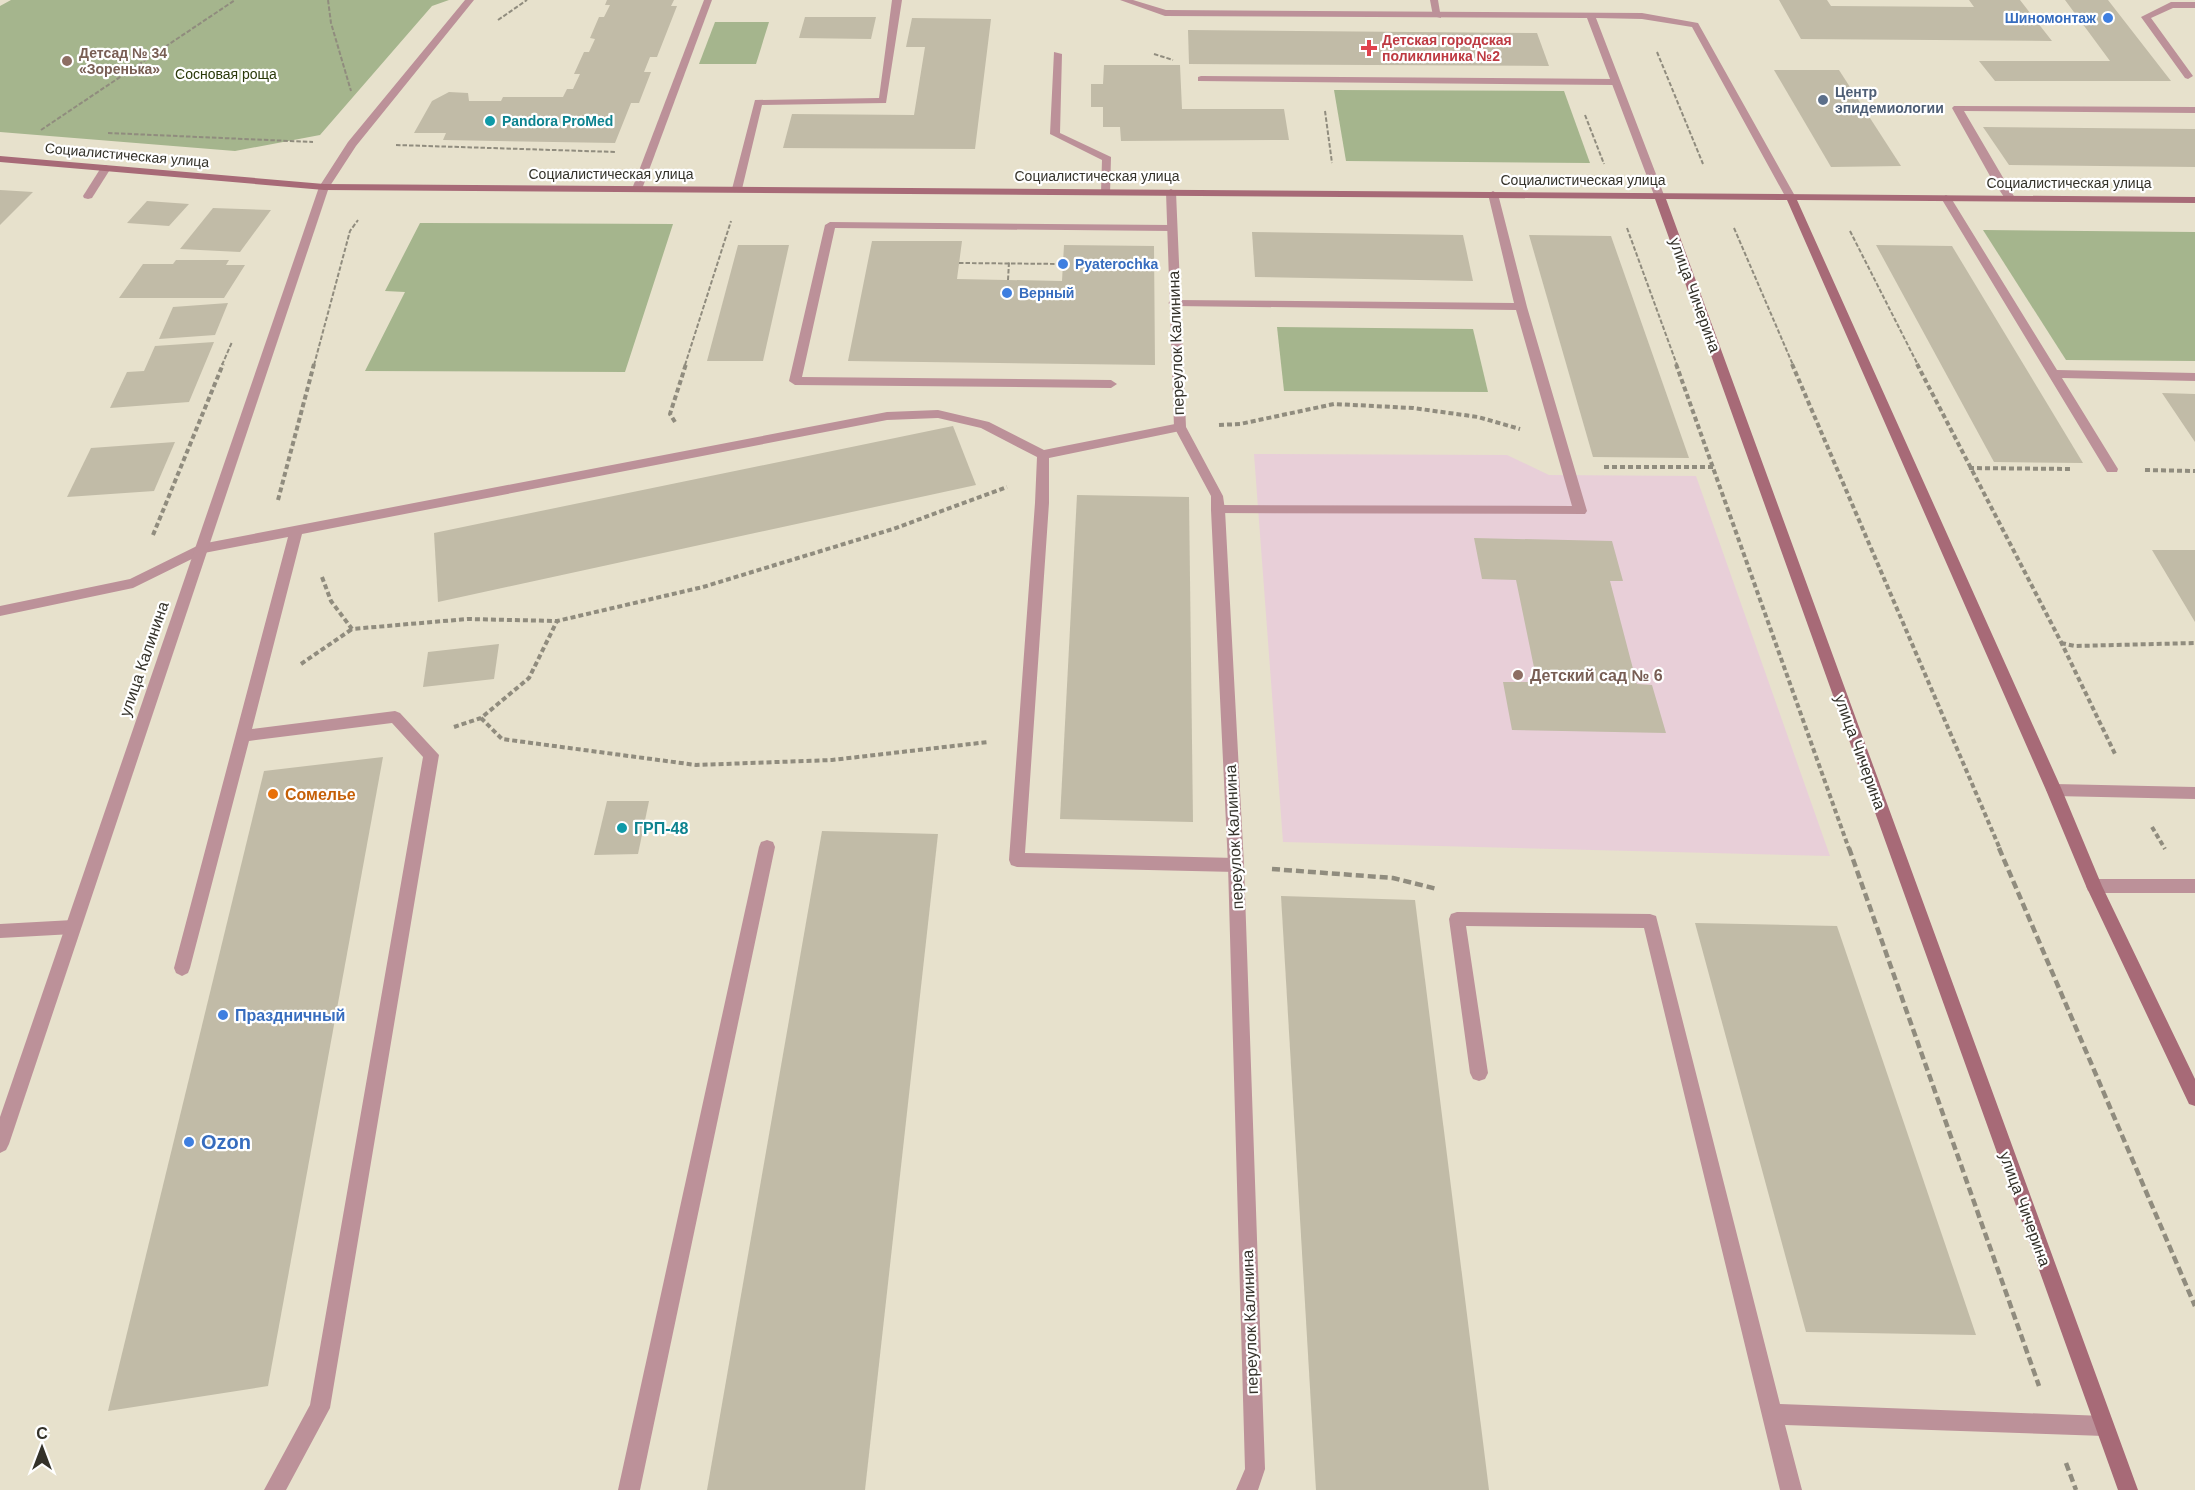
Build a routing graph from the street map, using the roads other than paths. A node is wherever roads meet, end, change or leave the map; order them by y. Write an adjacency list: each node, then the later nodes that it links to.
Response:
1 (470, 0): 16 (street, улица Калинина)
2 (708, 0): 17 (street)
3 (897, 0): 18 (street)
4 (1124, 0): 8 (street)
5 (1434, 0): 8 (street)
6 (2195, 5): 10 (street)
7 (1590, 15): 8 (street); 12 (street, улица Чичерина); 24 (street)
8 (1438, 16)
9 (1057, 54): 19 (street)
10 (2188, 76)
11 (1201, 79): 12 (street)
12 (1615, 82): 22 (street, улица Чичерина)
13 (2195, 110): 26 (street)
14 (0, 159): 15 (street, Социалистическая улица)
15 (106, 168): 16 (street, Социалистическая улица); 23 (street)
16 (324, 187): 17 (street, Социалистическая улица); 39 (street, улица Калинина)
17 (637, 189): 18 (street, Социалистическая улица)
18 (736, 189): 19 (street, Социалистическая улица)
19 (1106, 192): 20 (street, Социалистическая улица)
20 (1171, 192): 21 (street, Социалистическая улица); 28 (street, переулок Калинина)
21 (1494, 194): 22 (street, Социалистическая улица); 30 (street)
22 (1659, 195): 24 (street, Социалистическая улица); 55 (street, улица Чичерина)
23 (88, 196)
24 (1790, 196): 25 (street, Социалистическая улица); 42 (street)
25 (1946, 198): 26 (street, Социалистическая улица); 31 (street)
26 (2010, 198): 27 (street, Социалистическая улица)
27 (2195, 200)
28 (1171, 228): 29 (street, переулок Калинина); 33 (street)
29 (1174, 303): 30 (street); 34 (street, переулок Калинина)
30 (1521, 307): 37 (street)
31 (2055, 374): 32 (street); 36 (street)
32 (2195, 377)
33 (1111, 384)
34 (1180, 427): 35 (street); 37 (street, переулок Калинина)
35 (1043, 455): 38 (street); 45 (street)
36 (2112, 469)
37 (1218, 510): 45 (street, переулок Калинина)
38 (296, 531): 39 (street); 41 (street)
39 (201, 549): 40 (street); 48 (street, улица Калинина)
40 (0, 611)
41 (243, 736): 50 (street); 56 (street)
42 (2054, 790): 43 (street); 46 (street)
43 (2195, 793)
44 (767, 847): 57 (street)
45 (1236, 865): 58 (street, переулок Калинина)
46 (2094, 886): 47 (street); 52 (street)
47 (2190, 886)
48 (73, 927): 49 (street); 53 (street, улица Калинина)
49 (0, 931)
50 (182, 968)
51 (1479, 1073): 54 (street)
52 (2195, 1098)
53 (0, 1144)
54 (1772, 1414): 55 (street); 59 (street)
55 (2104, 1426): 60 (street, улица Чичерина)
56 (274, 1490)
57 (628, 1490)
58 (1247, 1490)
59 (1791, 1490)
60 (2128, 1490)

